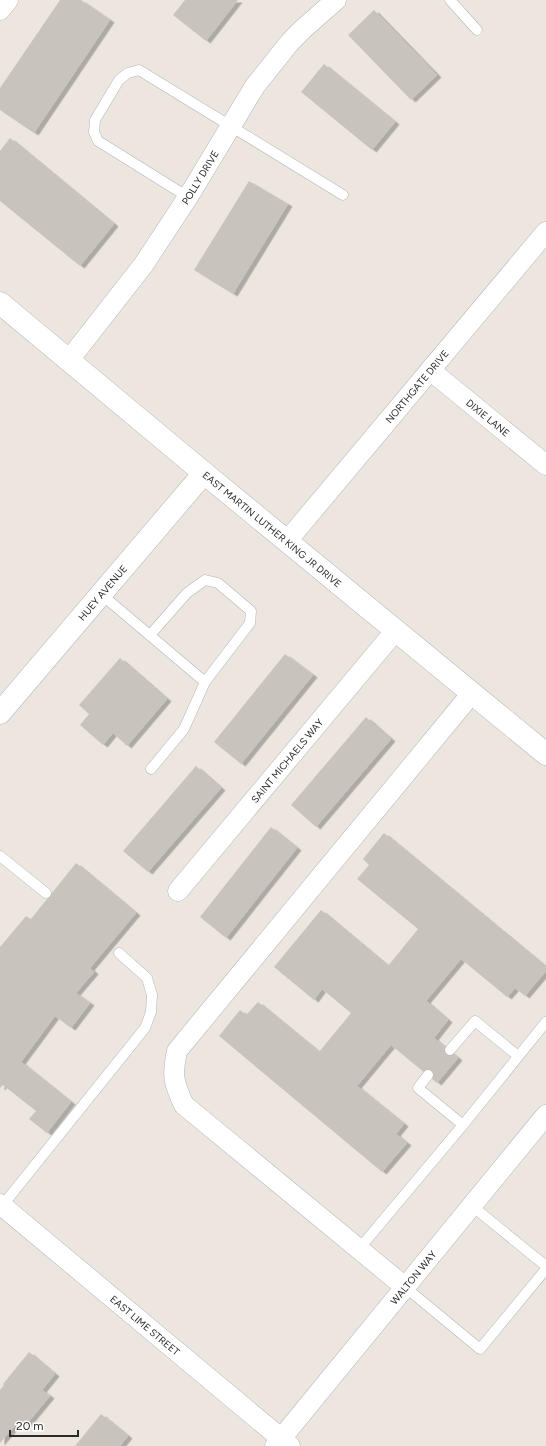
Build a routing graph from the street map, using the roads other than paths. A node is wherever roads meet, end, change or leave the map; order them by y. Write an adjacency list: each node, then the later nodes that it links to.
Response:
1 (8, 0): 4 (street)
2 (336, 0): 6 (street, POLLY DRIVE)
3 (450, 0): 5 (lane)
4 (0, 10)
5 (477, 30)
6 (230, 127): 7 (lane); 8 (street, POLLY DRIVE); 8 (lane)
7 (343, 195)
8 (188, 197): 11 (street, POLLY DRIVE)
9 (546, 232): 12 (street, NORTHGATE DRIVE)
10 (0, 303): 11 (street, EAST MARTIN LUTHER KING JR DRIVE)
11 (69, 360): 14 (street, EAST MARTIN LUTHER KING JR DRIVE)
12 (430, 370): 13 (street, DIXIE LANE); 15 (street, NORTHGATE DRIVE)
13 (546, 466)
14 (204, 473): 15 (street, EAST MARTIN LUTHER KING JR DRIVE); 16 (street, HUEY AVENUE)
15 (287, 541): 17 (street, EAST MARTIN LUTHER KING JR DRIVE)
16 (101, 594): 18 (lane); 21 (street, HUEY AVENUE)
17 (396, 630): 20 (street, EAST MARTIN LUTHER KING JR DRIVE); 25 (street, SAINT MICHAELS WAY)
18 (150, 636): 19 (lane); 19 (lane)
19 (205, 682): 23 (lane)
20 (472, 693): 22 (street, EAST MARTIN LUTHER KING JR DRIVE); 36 (street)
21 (0, 713)
22 (546, 754)
23 (150, 769)
24 (0, 856): 26 (lane)
25 (178, 891)
26 (46, 893)
27 (120, 952): 34 (lane)
28 (546, 1022): 30 (lane)
29 (450, 1050): 30 (lane)
30 (518, 1056): 33 (lane)
31 (428, 1075): 33 (lane)
32 (546, 1115): 35 (street, WALTON WAY)
33 (463, 1125): 36 (lane)
34 (1, 1205): 39 (street, EAST LIME STREET)
35 (472, 1206): 37 (lane); 38 (street, WALTON WAY)
36 (358, 1249): 38 (street)
37 (546, 1268): 38 (lane)
38 (405, 1287): 39 (street, WALTON WAY)
39 (282, 1444)

